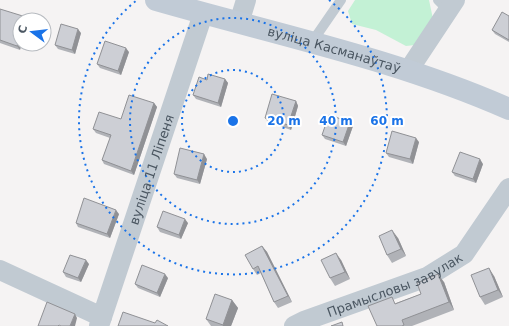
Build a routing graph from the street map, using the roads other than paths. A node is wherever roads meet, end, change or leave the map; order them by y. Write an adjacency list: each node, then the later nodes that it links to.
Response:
1 (156, 0): 5 (main road, вуліца Касманаўтаў)
2 (246, 0): 6 (street)
3 (341, 0): 7 (lane)
4 (447, 3): 8 (street)
5 (203, 14): 6 (main road, вуліца Касманаўтаў); 12 (street, вуліца 11 Ліпеня)
6 (238, 23): 7 (main road, вуліца Касманаўтаў)
7 (312, 42): 8 (main road, вуліца Касманаўтаў)
8 (408, 71): 9 (main road, вуліца Касманаўтаў)
9 (509, 109)
10 (509, 188): 13 (street, Прамысловы завулак)
11 (0, 270): 12 (street)
12 (100, 322)
13 (294, 326)

